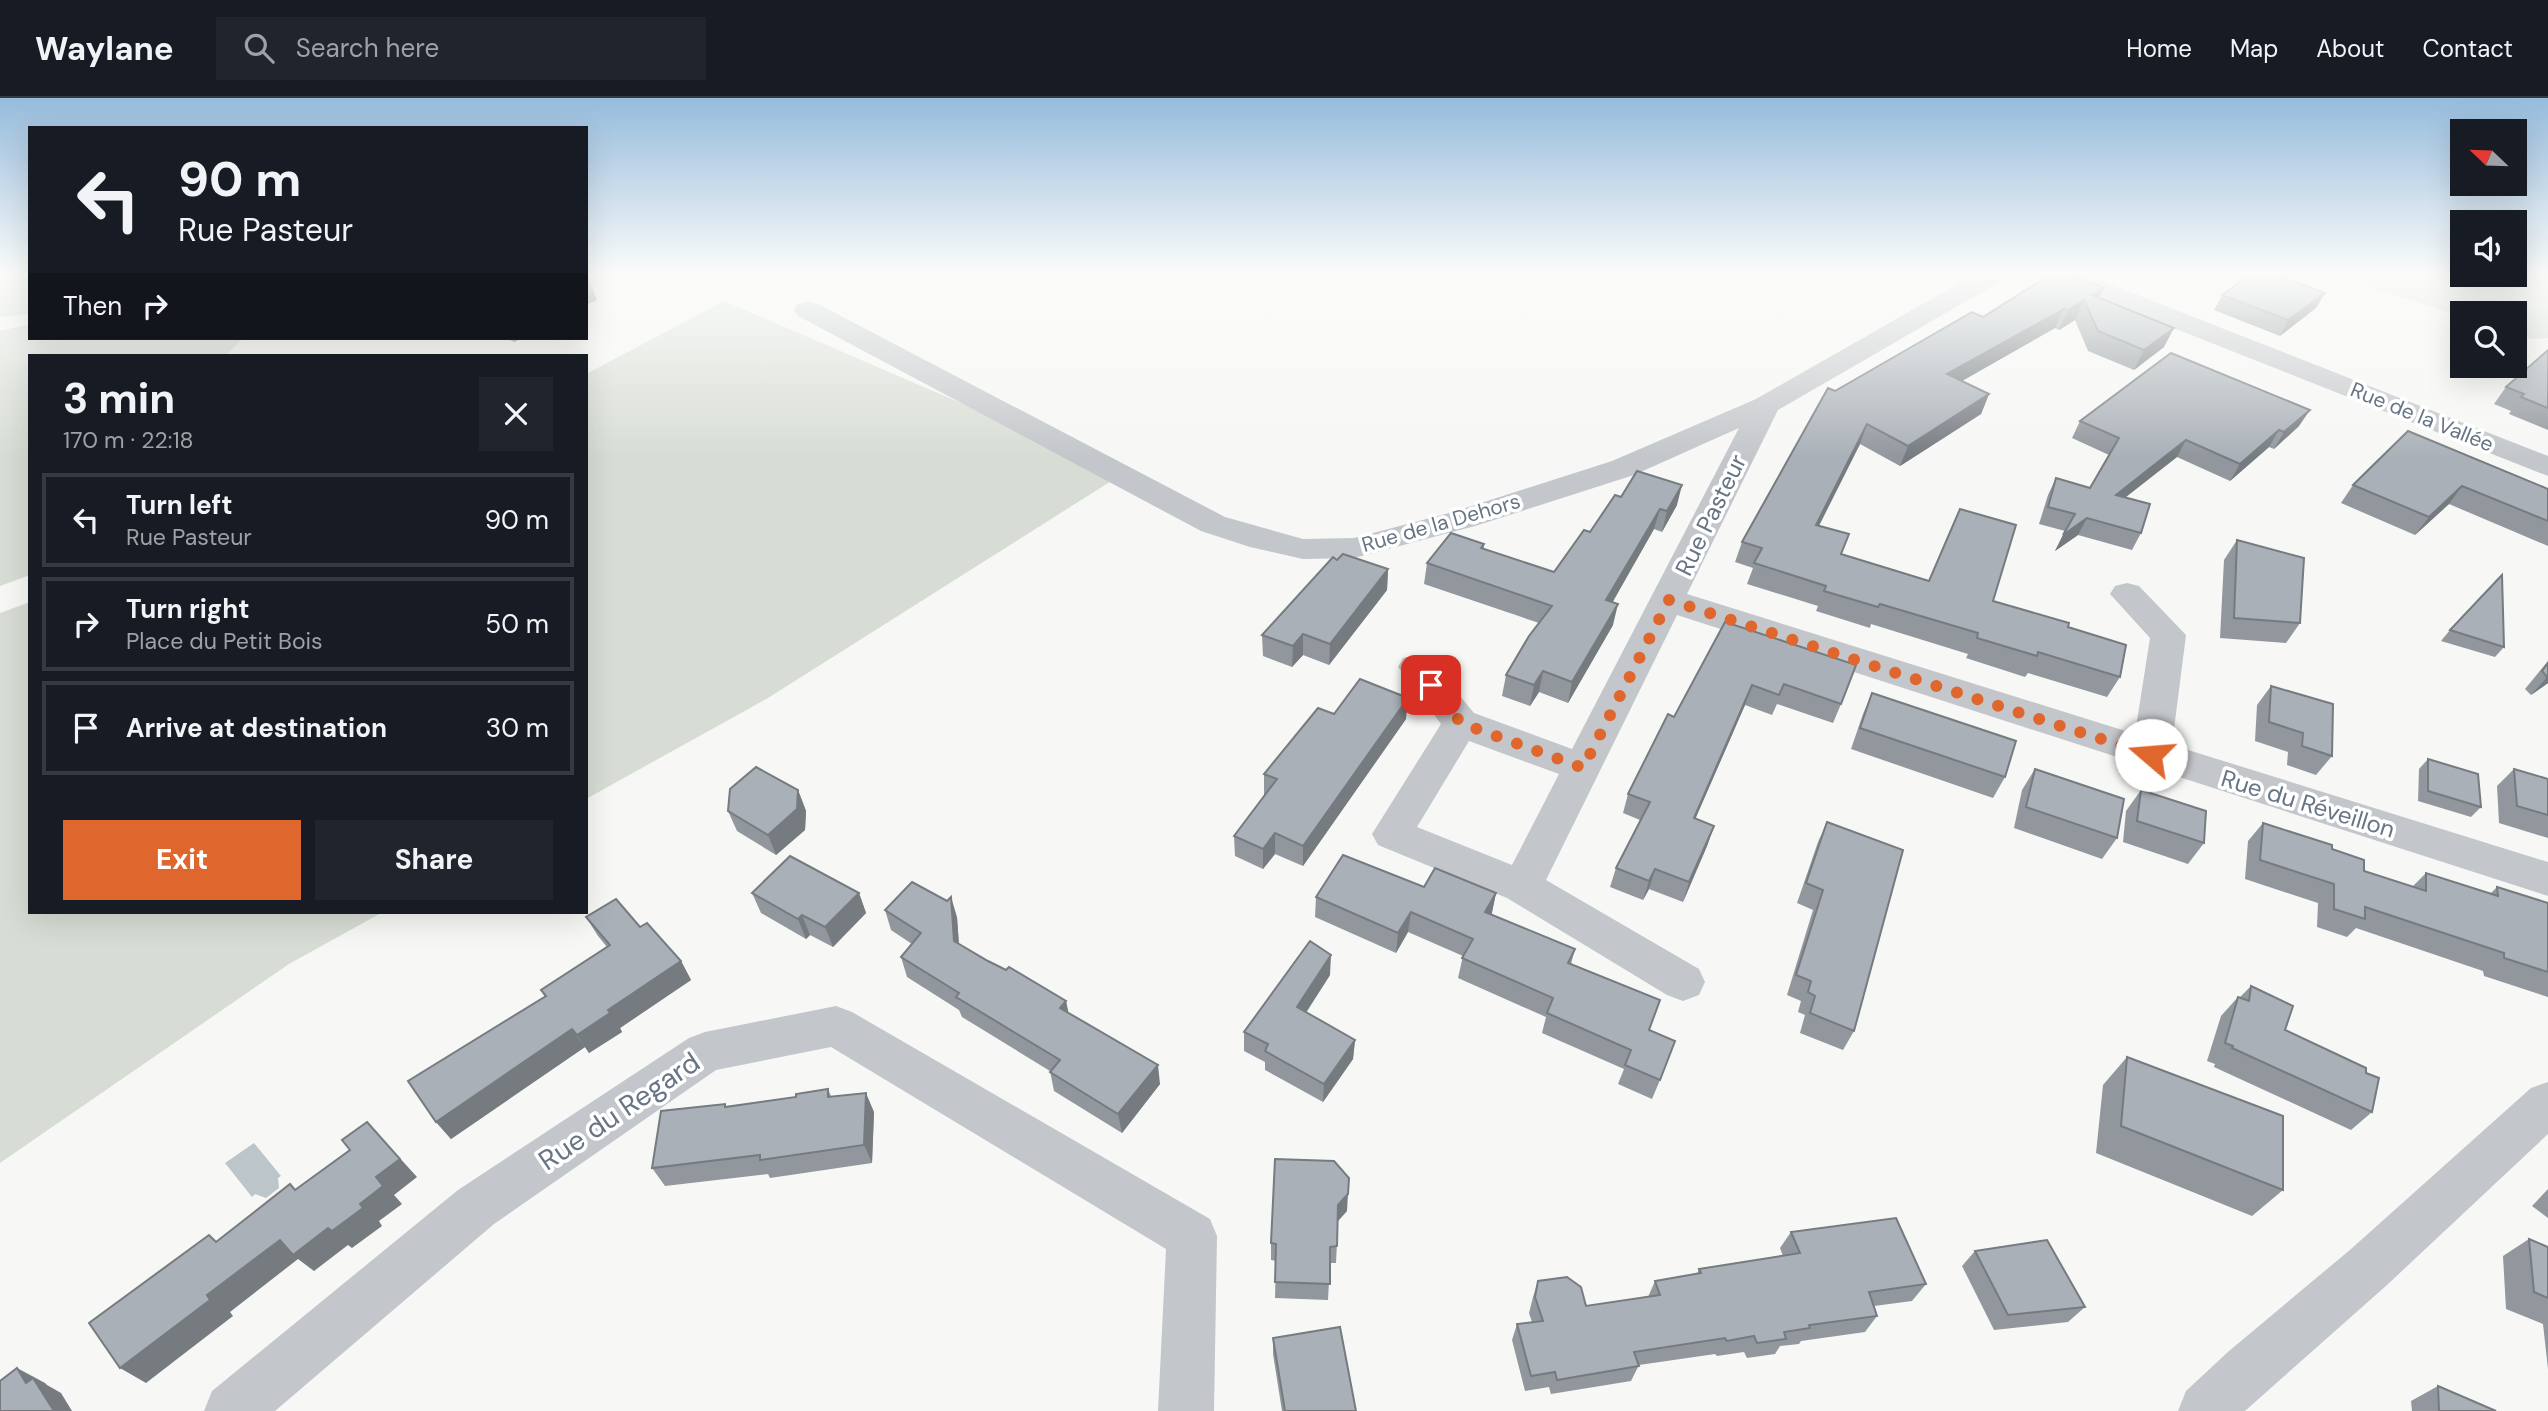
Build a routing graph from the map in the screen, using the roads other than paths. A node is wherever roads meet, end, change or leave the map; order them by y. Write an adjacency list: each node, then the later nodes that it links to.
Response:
1 (856, 335): 4 (street, Rue de la Dehors)
2 (1887, 335): 4 (street, Rue de la Dehors)
3 (2216, 335): 5 (street, Rue de la Vallée)
4 (1766, 405): 7 (street, Rue Pasteur)
5 (2548, 467)
6 (2127, 594): 10 (street)
7 (1669, 600): 10 (street, Rue du Réveillon); 11 (street, Rue Pasteur)
8 (1416, 667): 9 (street)
9 (1461, 723): 11 (street); 13 (street)
10 (2151, 755): 12 (street, Rue du Réveillon)
11 (1583, 768): 13 (street, Rue Pasteur)
12 (2548, 879)
13 (1522, 886): 14 (street)
14 (1683, 982)
15 (2548, 1103): 18 (street)
16 (232, 1411): 17 (street, Rue du Regard)
17 (1186, 1411)
18 (2206, 1411)

